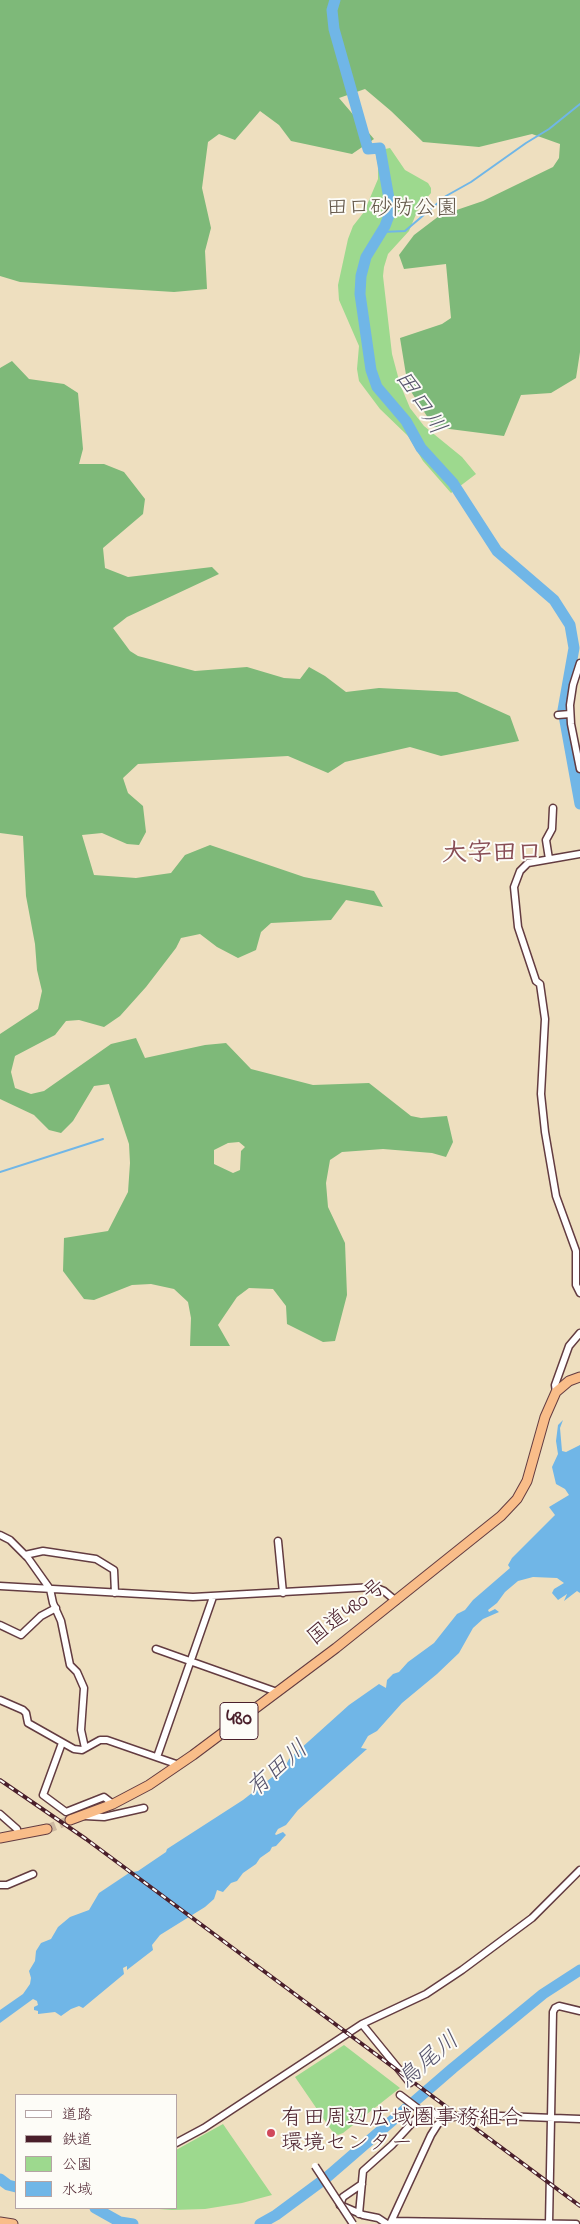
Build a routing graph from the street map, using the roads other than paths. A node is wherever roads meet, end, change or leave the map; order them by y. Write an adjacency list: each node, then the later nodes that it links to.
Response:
1 (579, 667): 2 (street)
2 (570, 714): 3 (street); 4 (street)
3 (559, 715)
4 (580, 769)
5 (553, 808): 7 (street)
6 (580, 854): 7 (street)
7 (549, 859): 8 (street)
8 (580, 1293)
9 (580, 1332): 11 (street)
10 (580, 1377): 11 (highway)
11 (556, 1392): 20 (highway, 国道480号 / 480)
12 (0, 1535): 14 (street)
13 (278, 1540): 18 (street)
14 (25, 1555): 16 (street); 17 (street)
15 (0, 1586): 16 (street)
16 (50, 1589): 17 (street); 21 (street)
17 (115, 1593): 19 (street)
18 (282, 1593): 19 (street); 20 (street)
19 (213, 1597): 24 (street)
20 (396, 1601): 25 (highway, 国道480号 / 480)
21 (56, 1608): 22 (street); 28 (street)
22 (0, 1625)
23 (156, 1649): 24 (street)
24 (191, 1661): 25 (street); 29 (street)
25 (277, 1692): 30 (highway, 国道480号 / 480)
26 (0, 1700): 27 (street)
27 (62, 1743): 28 (street); 31 (street)
28 (85, 1748): 29 (street)
29 (157, 1757): 30 (street)
30 (179, 1765): 31 (highway, 国道480号 / 480)
31 (113, 1804): 34 (highway, 国道480号 / 480)
32 (144, 1808): 34 (street)
33 (0, 1814): 37 (street)
34 (84, 1816): 35 (highway, 国道480号 / 480)
35 (70, 1820)
36 (47, 1829): 37 (highway)
37 (18, 1834): 38 (highway)
38 (0, 1838)
39 (580, 1870): 43 (street)
40 (33, 1874): 41 (street)
41 (0, 1885)
42 (580, 2011): 47 (street)
43 (362, 2024): 44 (street); 50 (street)
44 (410, 2083)
45 (400, 2095): 46 (street)
46 (424, 2110): 49 (street); 52 (street)
47 (552, 2119): 48 (street); 49 (street); 58 (street)
48 (580, 2119)
49 (444, 2120): 55 (street)
50 (178, 2142)
51 (315, 2166): 57 (street, bridge)
52 (362, 2184): 53 (street); 53 (street)
53 (359, 2214): 55 (street)
54 (0, 2222): 56 (highway)
55 (390, 2223): 58 (street)
56 (13, 2224)
57 (353, 2224)
58 (549, 2224): 59 (street)
59 (576, 2224)

